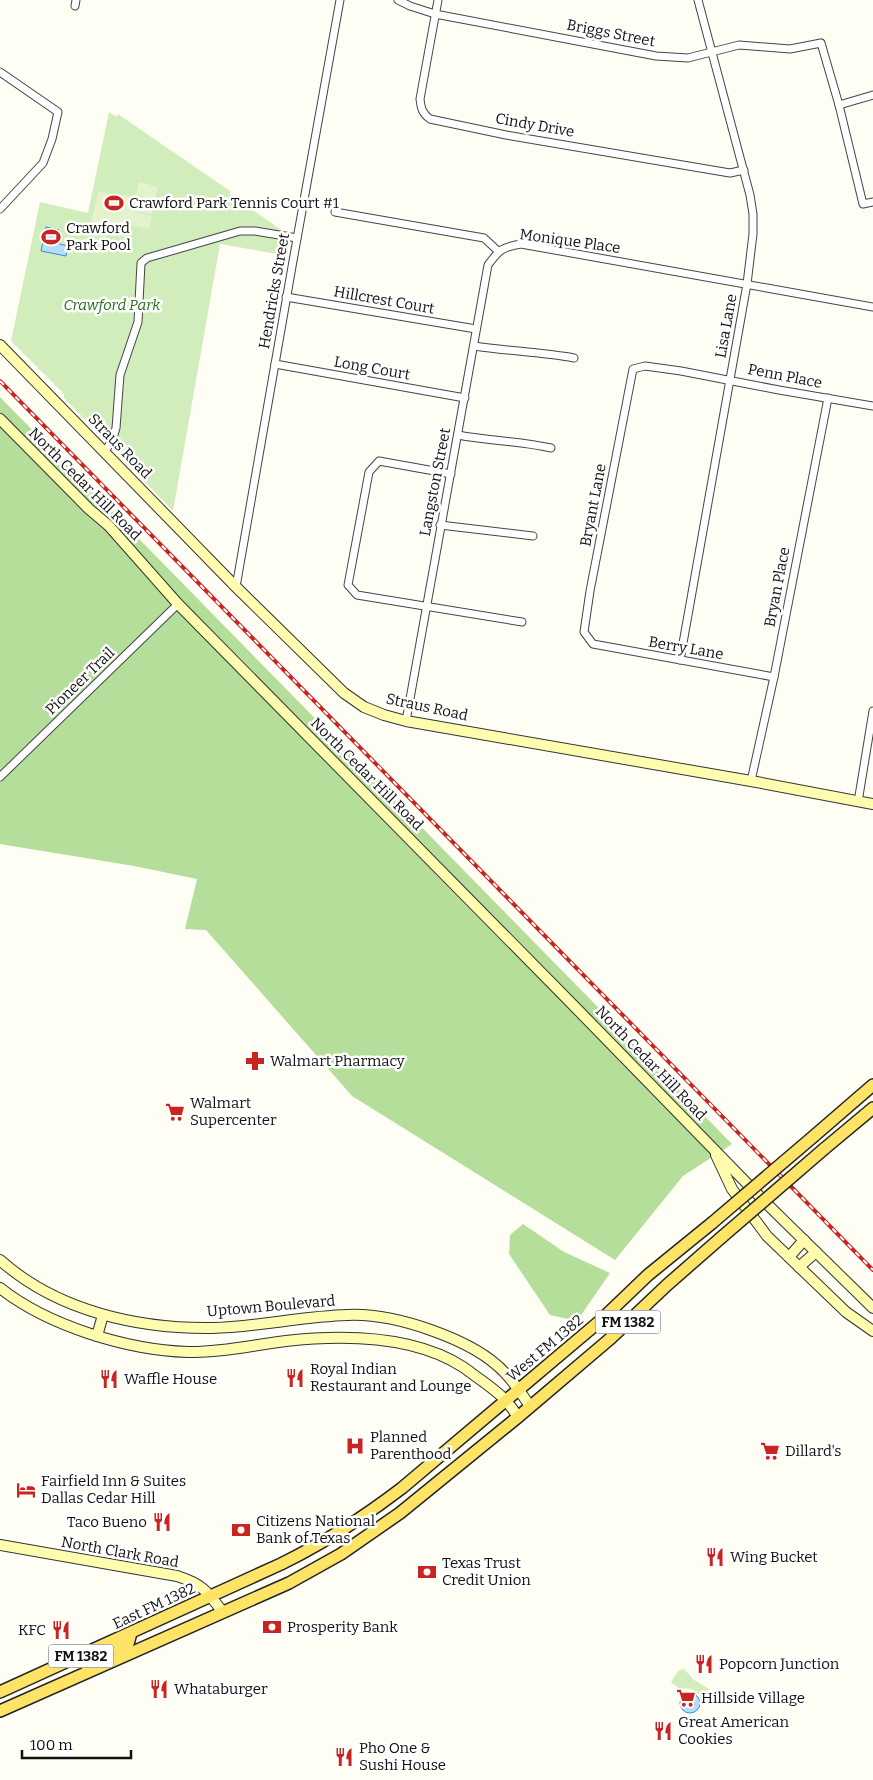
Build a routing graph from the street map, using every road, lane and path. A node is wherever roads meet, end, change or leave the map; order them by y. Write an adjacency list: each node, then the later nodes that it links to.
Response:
1 (340, 0): 14 (street, Hendricks Street)
2 (398, 0): 5 (street, Briggs Street)
3 (438, 0): 5 (street)
4 (698, 0): 6 (street, Lisa Lane)
5 (435, 14): 6 (street, Briggs Street); 10 (street, Cindy Drive)
6 (713, 52): 9 (street, Briggs Street); 10 (street, Lisa Lane)
7 (0, 72): 12 (street)
8 (873, 95): 9 (street)
9 (839, 105): 11 (street)
10 (744, 170): 16 (street, Lisa Lane)
11 (873, 202)
12 (0, 209)
13 (335, 212): 15 (street, Monique Place)
14 (297, 238): 17 (street, Hendricks Street); 32 (street)
15 (498, 251): 16 (street, Monique Place); 19 (street, Langston Street)
16 (747, 284): 18 (street, Monique Place); 25 (street, Lisa Lane)
17 (286, 297): 19 (street, Hillcrest Court); 23 (street, Hendricks Street)
18 (873, 307)
19 (476, 329): 21 (street, Langston Street)
20 (0, 345): 32 (street, Straus Road)
21 (474, 346): 22 (street); 26 (street, Langston Street)
22 (574, 358)
23 (275, 364): 26 (street, Long Court); 36 (street, Hendricks Street)
24 (633, 370): 25 (street, Penn Place); 40 (street, Bryant Lane)
25 (730, 380): 27 (street, Penn Place); 41 (street, Lisa Lane)
26 (464, 398): 30 (street, Langston Street)
27 (828, 398): 28 (street, Penn Place); 42 (street, Bryan Place)
28 (873, 406)
29 (0, 419): 37 (street, North Cedar Hill Road)
30 (458, 435): 31 (street); 33 (street, Langston Street)
31 (551, 448)
32 (105, 451): 36 (street, Straus Road)
33 (451, 474): 34 (street, Langston Street); 38 (street)
34 (440, 525): 35 (street); 38 (street, Langston Street)
35 (533, 536)
36 (236, 587): 44 (street, Straus Road)
37 (178, 604): 45 (street, Pioneer Trail); 51 (street, North Cedar Hill Road)
38 (426, 606): 39 (street); 44 (street, Langston Street)
39 (522, 622)
40 (593, 644): 41 (street, Berry Lane)
41 (680, 660): 42 (street, Berry Lane)
42 (774, 677): 46 (street, Bryan Place)
43 (873, 711): 47 (street)
44 (406, 721): 46 (street, Straus Road)
45 (0, 777)
46 (751, 781): 47 (street, Straus Road)
47 (858, 802): 48 (street, Straus Road)
48 (873, 804)
49 (873, 1085): 64 (main road, West FM 1382 / FM 1382, bridge)
50 (873, 1108): 66 (main road, FM 1382, bridge)
51 (714, 1149): 52 (street, North Cedar Hill Road); 54 (street, North Cedar Hill Road)
52 (804, 1240): 53 (street, North Cedar Hill Road); 54 (street)
53 (816, 1252): 57 (street); 60 (street, North Cedar Hill Road)
54 (789, 1257): 57 (street, North Cedar Hill Road)
55 (0, 1260): 58 (street, Uptown Boulevard)
56 (0, 1266): 58 (street)
57 (799, 1267): 62 (street, North Cedar Hill Road)
58 (18, 1277): 61 (street, Uptown Boulevard)
59 (0, 1288): 63 (street)
60 (873, 1308)
61 (103, 1315): 63 (street); 64 (street, Uptown Boulevard)
62 (873, 1331)
63 (97, 1336): 65 (street)
64 (518, 1390): 65 (main road, West FM 1382 / FM 1382); 66 (street, Uptown Boulevard)
65 (507, 1400): 67 (street); 69 (main road, West FM 1382 / FM 1382)
66 (530, 1406): 67 (main road, FM 1382)
67 (518, 1417): 70 (main road, FM 1382)
68 (0, 1545): 69 (street, North Clark Road)
69 (211, 1596): 70 (street, North Clark Road); 71 (main road, East FM 1382 / FM 1382)
70 (222, 1611): 73 (main road, FM 1382)
71 (130, 1633): 72 (main road, East FM 1382 / FM 1382); 73 (main road)
72 (79, 1657): 74 (main road); 75 (main road, East FM 1382 / FM 1382)
73 (87, 1672): 74 (main road, FM 1382)
74 (66, 1681): 76 (main road, FM 1382)
75 (0, 1692)
76 (0, 1711)

